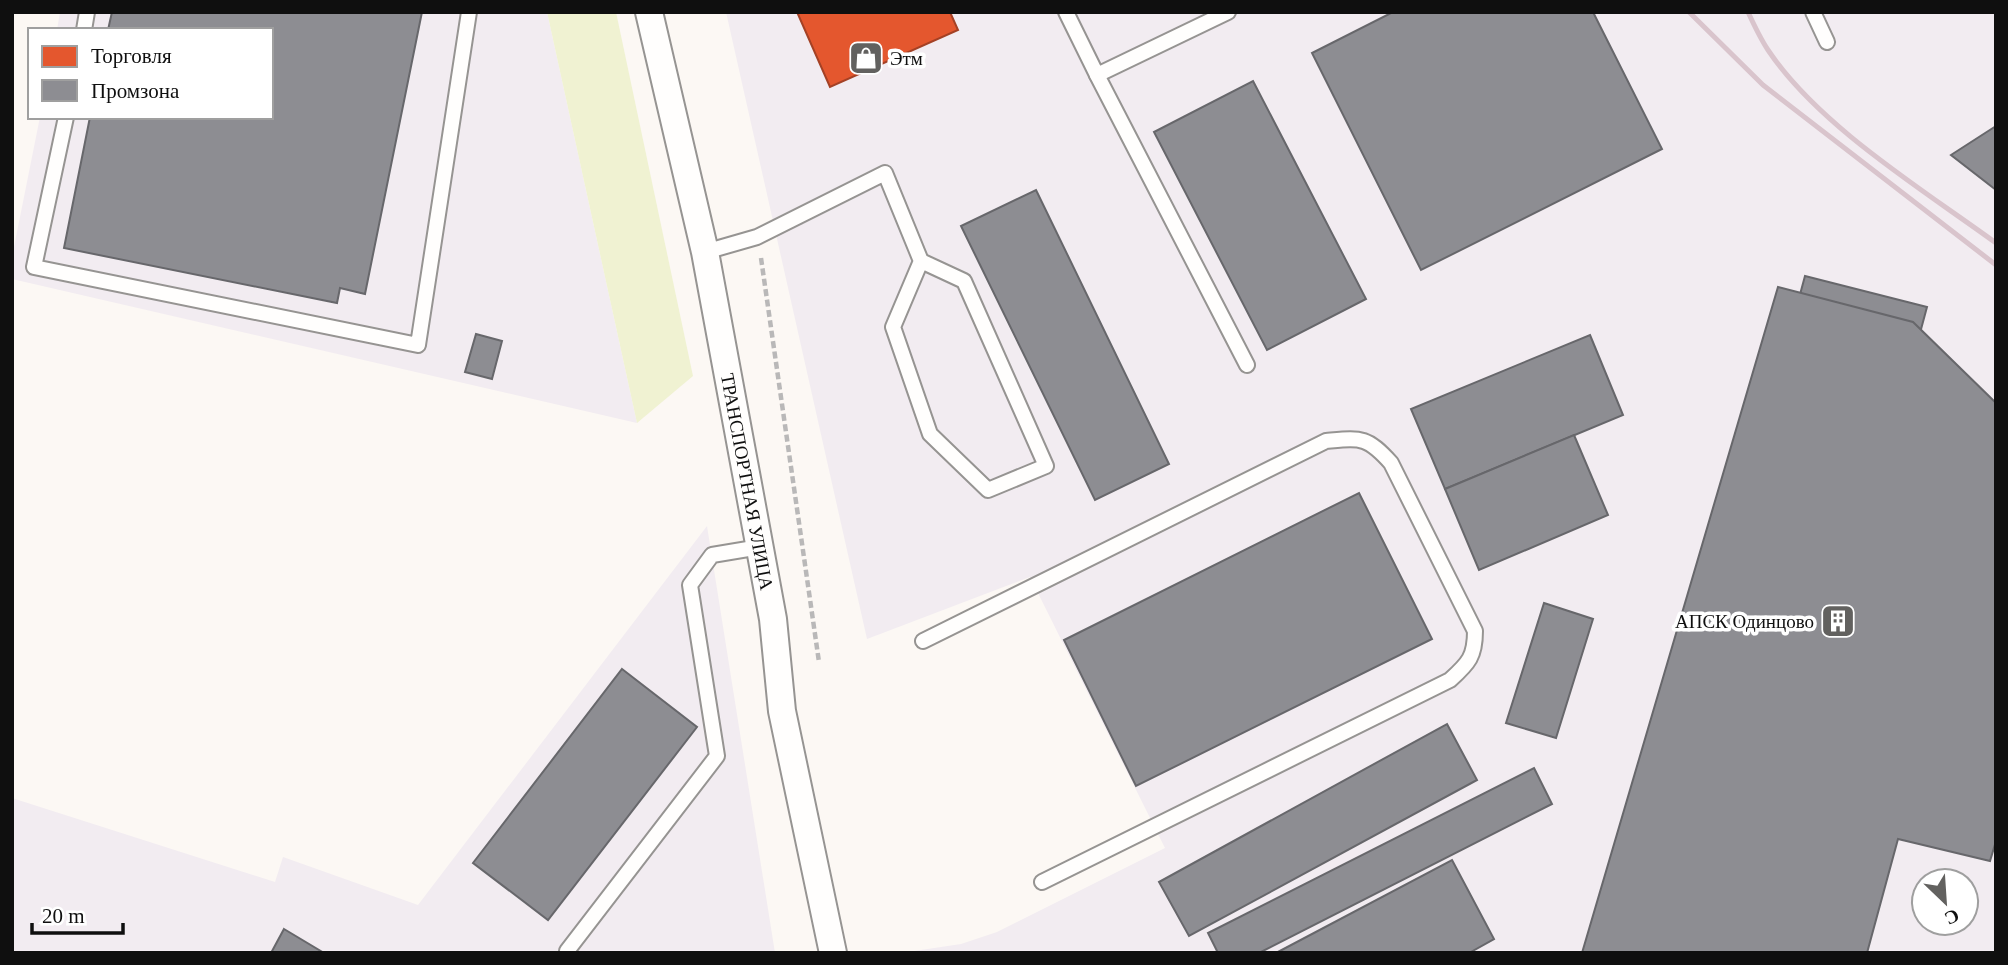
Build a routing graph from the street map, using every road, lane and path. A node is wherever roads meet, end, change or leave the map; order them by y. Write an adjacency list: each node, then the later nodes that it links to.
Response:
1 (469, 12): 8 (lane)
2 (649, 12): 10 (street, ТРАНСПОРТНАЯ УЛИЦА)
3 (1066, 12): 7 (lane)
4 (1228, 12): 7 (lane)
5 (1813, 12): 6 (lane)
6 (1827, 42)
7 (1097, 75): 12 (lane)
8 (66, 119)
9 (757, 237): 10 (lane); 11 (lane); 15 (path)
10 (705, 253): 13 (street, ТРАНСПОРТНАЯ УЛИЦА)
11 (921, 261): 11 (lane)
12 (1247, 365)
13 (760, 547): 17 (lane); 18 (street, ТРАНСПОРТНАЯ УЛИЦА)
14 (923, 642): 16 (lane)
15 (819, 662)
16 (1042, 882)
17 (567, 951)
18 (833, 953)

